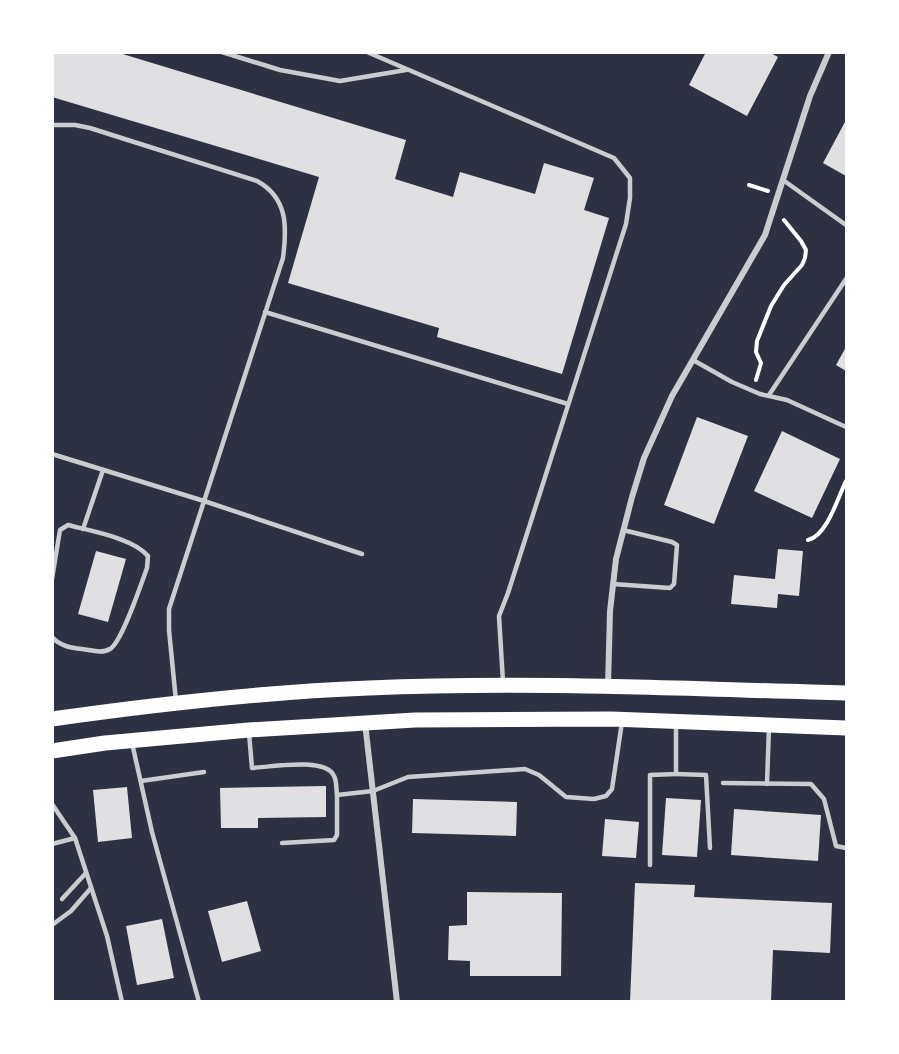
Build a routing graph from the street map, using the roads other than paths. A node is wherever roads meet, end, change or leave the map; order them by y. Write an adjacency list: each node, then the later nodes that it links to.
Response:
1 (222, 52): 4 (lane)
2 (367, 52): 4 (lane)
3 (829, 52): 6 (street)
4 (407, 70): 12 (lane)
5 (52, 125): 9 (lane)
6 (783, 180): 7 (lane); 10 (street)
7 (846, 225)
8 (846, 279): 11 (lane)
9 (265, 312): 12 (lane); 16 (lane)
10 (693, 360): 11 (lane); 18 (street)
11 (769, 396): 13 (lane)
12 (568, 404): 23 (lane)
13 (846, 427)
14 (52, 454): 15 (lane)
15 (103, 470): 16 (lane); 17 (lane)
16 (204, 501): 19 (lane); 26 (lane)
17 (82, 529): 20 (lane); 22 (lane)
18 (623, 530): 21 (street); 21 (lane)
19 (362, 554)
20 (52, 579)
21 (613, 584): 24 (street)
22 (52, 637)
23 (504, 686): 24 (main road); 26 (main road)
24 (608, 687): 25 (main road)
25 (846, 693)
26 (176, 702): 27 (main road)
27 (52, 719)
28 (622, 720): 29 (main road); 30 (main road); 41 (lane)
29 (364, 723): 33 (main road); 41 (street)
30 (676, 723): 31 (main road); 37 (lane)
31 (769, 726): 32 (main road); 40 (lane)
32 (846, 728)
33 (249, 730): 34 (main road); 42 (lane)
34 (131, 741): 35 (main road); 38 (lane)
35 (52, 751)
36 (204, 772): 38 (lane)
37 (676, 774): 47 (lane); 49 (lane)
38 (141, 782): 55 (lane)
39 (723, 783): 40 (lane)
40 (767, 784): 48 (lane)
41 (373, 791): 42 (lane); 56 (street)
42 (337, 795): 45 (lane)
43 (52, 804): 44 (lane)
44 (75, 838): 46 (lane); 50 (lane)
45 (282, 843)
46 (52, 844)
47 (710, 848)
48 (846, 848)
49 (650, 865)
50 (86, 873): 51 (lane); 52 (lane)
51 (92, 888): 53 (lane); 54 (lane)
52 (62, 898)
53 (52, 926)
54 (122, 1002)
55 (199, 1002)
56 (398, 1002)

